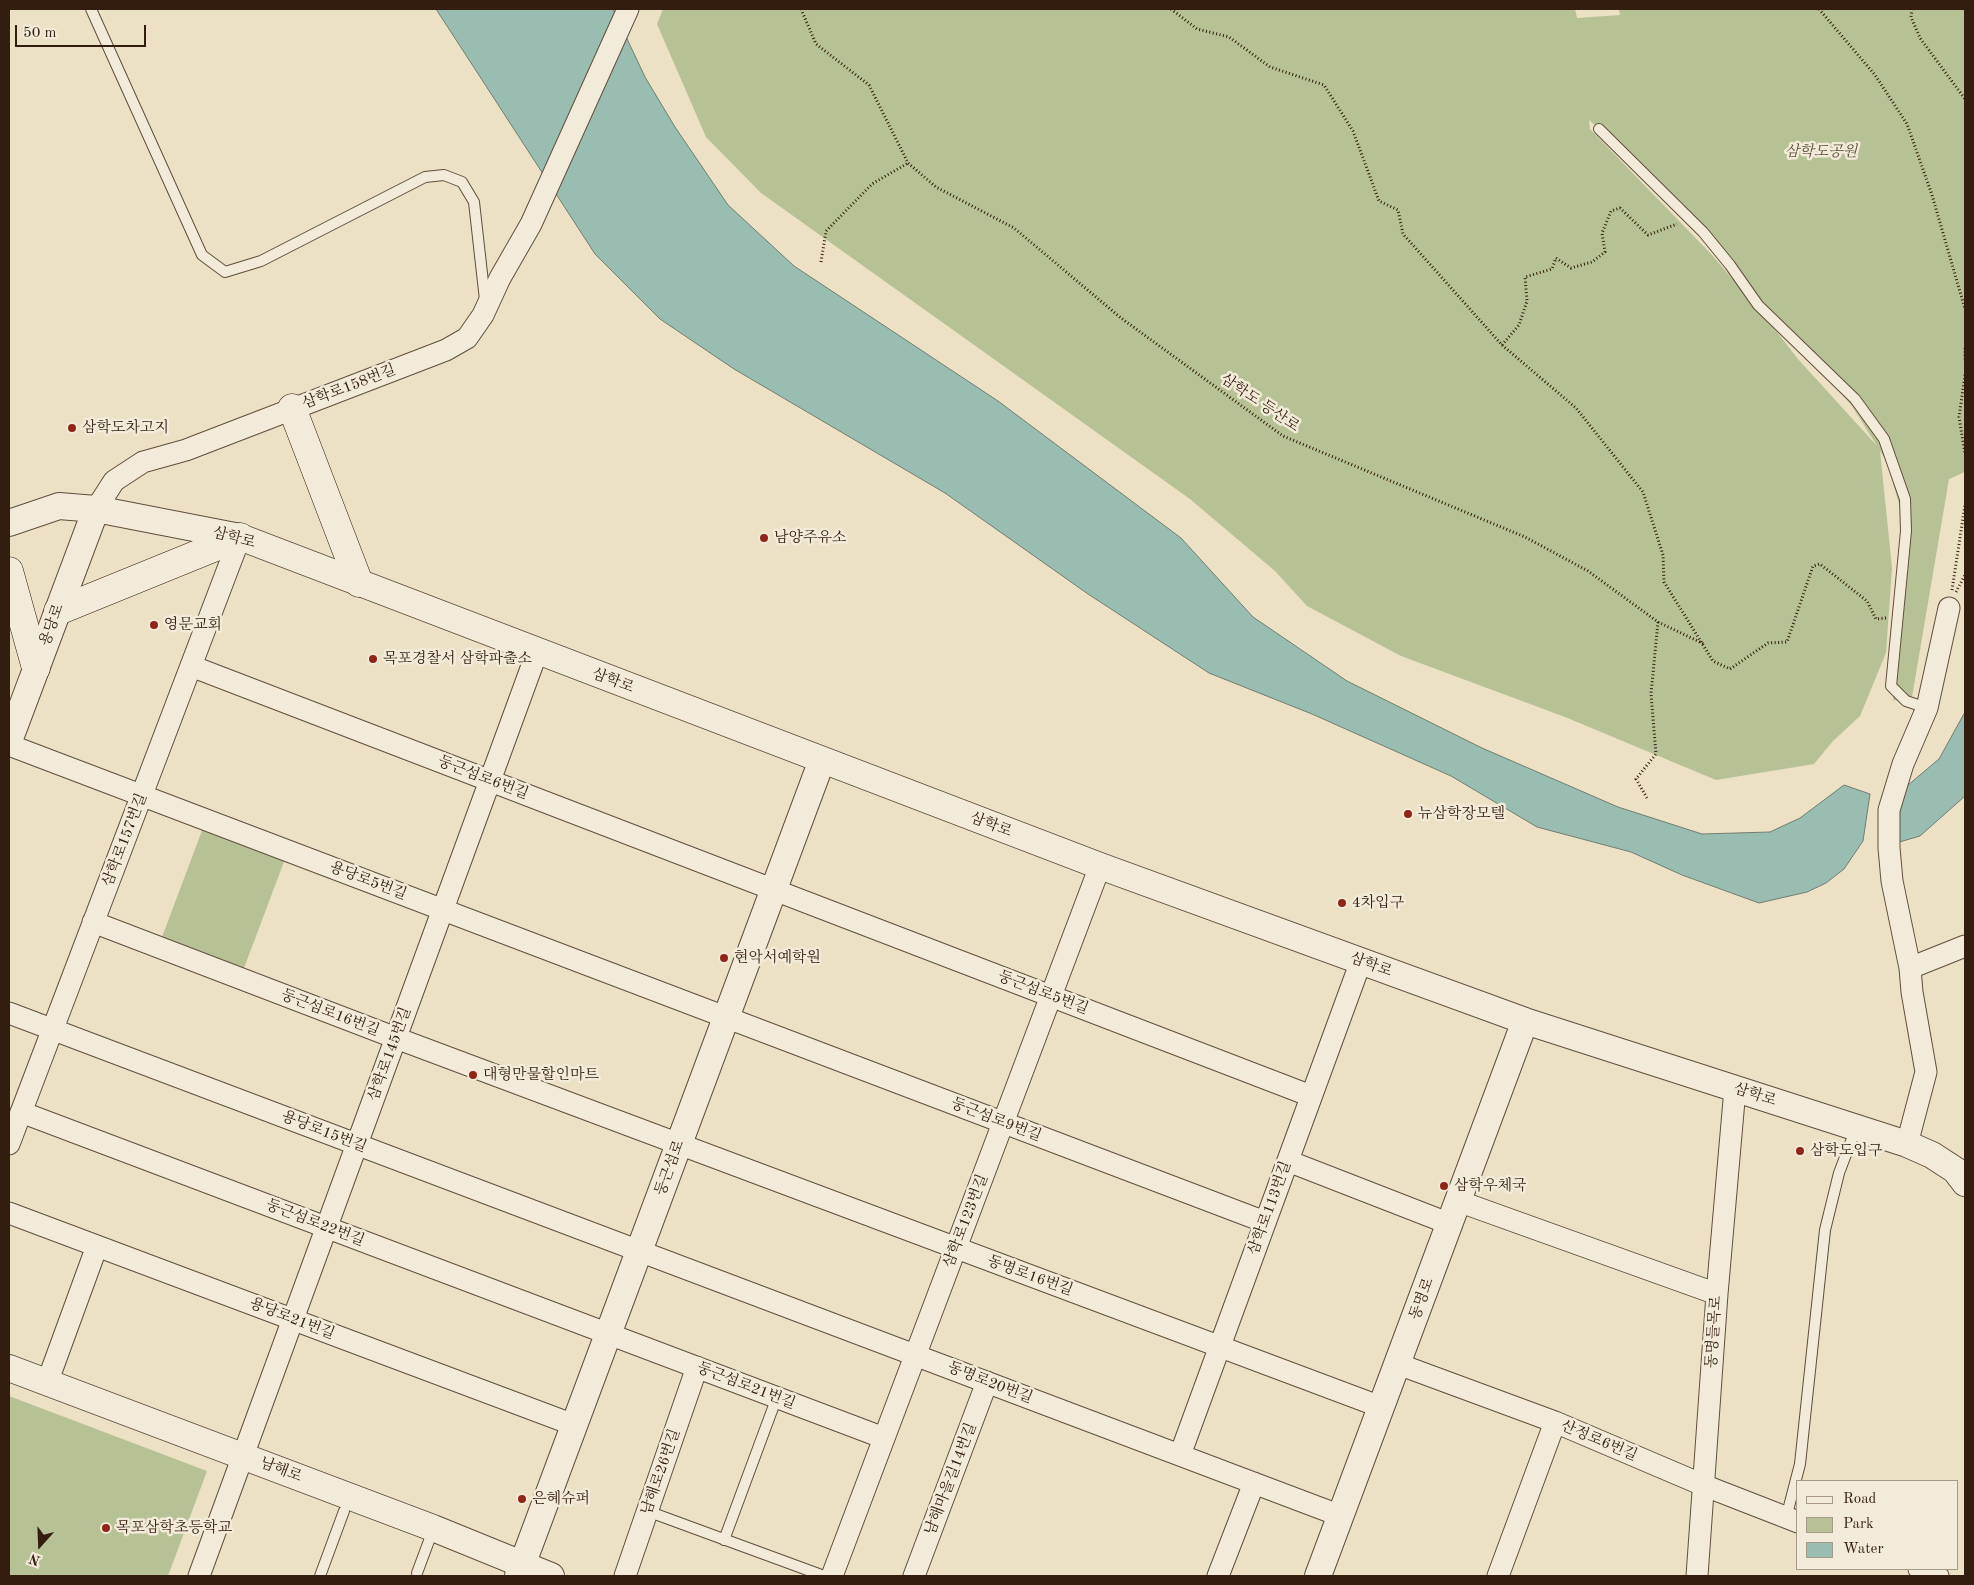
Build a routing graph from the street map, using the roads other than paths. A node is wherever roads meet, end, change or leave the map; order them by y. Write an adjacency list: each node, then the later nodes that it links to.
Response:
1 (92, 9): 4 (lane)
2 (628, 9): 4 (street, 삼학로158번길)
3 (1599, 129): 16 (lane)
4 (486, 308): 5 (street, 삼학로158번길)
5 (292, 408): 6 (street, 삼학로158번길); 10 (main road)
6 (96, 509): 7 (street, 삼학로); 8 (street, 삼학로); 12 (street, 용당로)
7 (9, 523)
8 (240, 537): 10 (street, 삼학로); 12 (main road); 14 (street, 삼학로157번길)
9 (9, 571): 15 (main road)
10 (359, 583): 13 (street, 삼학로)
11 (1949, 608): 16 (street)
12 (58, 610): 15 (street, 용당로)
13 (537, 652): 18 (street, 삼학로); 19 (street, 삼학로145번길)
14 (191, 666): 19 (street, 둥근섬로6번길); 20 (street, 삼학로157번길)
15 (36, 668): 17 (street, 용당로)
16 (1926, 708): 27 (street)
17 (9, 743): 20 (street, 용당로5번길)
18 (822, 760): 21 (street, 삼학로); 22 (street, 둥근섬로)
19 (490, 781): 22 (street, 둥근섬로6번길); 23 (street, 삼학로145번길)
20 (142, 796): 23 (street, 용당로5번길); 24 (street, 삼학로157번길)
21 (1100, 866): 26 (street, 삼학로); 28 (street, 삼학로123번길)
22 (774, 890): 28 (street, 둥근섬로5번길); 30 (street, 둥근섬로)
23 (443, 910): 30 (street, 용당로5번길); 33 (street, 삼학로145번길)
24 (93, 922): 32 (street, 삼학로157번길); 33 (street, 둥근섬로16번길)
25 (1965, 946): 27 (street)
26 (1361, 961): 31 (street, 삼학로); 35 (street, 삼학로113번길)
27 (1910, 968): 42 (street)
28 (1051, 996): 35 (street, 둥근섬로5번길); 37 (street, 삼학로123번길)
29 (9, 1013): 32 (street, 용당로15번길)
30 (726, 1018): 37 (street, 둥근섬로9번길); 41 (street, 둥근섬로)
31 (1525, 1022): 34 (street, 삼학로); 46 (street, 동명로)
32 (52, 1030): 36 (street, 삼학로157번길); 40 (street, 용당로15번길)
33 (396, 1038): 40 (street, 삼학로145번길); 41 (street, 둥근섬로16번길)
34 (1735, 1089): 38 (street, 삼학로); 52 (street, 동명들목로)
35 (1311, 1096): 43 (street, 삼학로113번길)
36 (21, 1112): 39 (street, 삼학로157번길); 48 (street, 둥근섬로22번길)
37 (1003, 1123): 47 (street, 둥근섬로9번길); 50 (street, 삼학로123번길)
38 (1856, 1128): 42 (street, 삼학로); 69 (lane)
39 (9, 1144)
40 (357, 1144): 48 (street, 삼학로145번길); 51 (street, 용당로15번길)
41 (679, 1144): 50 (street, 동명로16번길); 51 (street, 둥근섬로)
42 (1907, 1144): 44 (street, 삼학로)
43 (1288, 1161): 46 (street); 47 (street, 삼학로113번길)
44 (1965, 1183)
45 (9, 1213): 49 (street, 용당로21번길)
46 (1454, 1213): 52 (street); 57 (street, 동명로)
47 (1265, 1222): 55 (street, 삼학로113번길)
48 (326, 1227): 53 (street, 삼학로145번길); 54 (street, 둥근섬로22번길)
49 (96, 1246): 53 (street, 용당로21번길); 61 (street)
50 (956, 1248): 55 (street, 동명로16번길); 56 (street, 삼학로123번길)
51 (639, 1251): 54 (street, 둥근섬로); 56 (street, 동명로20번길)
52 (1717, 1294): 71 (street, 동명들목로)
53 (293, 1320): 65 (street, 용당로21번길); 68 (street, 삼학로145번길)
54 (609, 1334): 58 (street, 둥근섬로21번길); 65 (street, 둥근섬로)
55 (1220, 1347): 63 (street, 동명로16번길); 67 (street, 삼학로113번길)
56 (915, 1355): 60 (street, 동명로20번길); 66 (street, 삼학로123번길)
57 (1398, 1364): 63 (street, 동명로); 64 (street, 산정로6번길)
58 (697, 1367): 62 (street, 둥근섬로21번길); 74 (street, 남해로26번길)
59 (9, 1368): 61 (street, 남해로)
60 (987, 1382): 67 (street, 동명로20번길); 88 (street, 남해마을길14번길)
61 (47, 1383): 68 (street, 남해로)
62 (776, 1397): 66 (street, 둥근섬로21번길); 78 (lane)
63 (1381, 1407): 75 (street, 동명로)
64 (1555, 1422): 71 (street, 산정로6번길); 91 (street)
65 (574, 1425): 80 (street, 둥근섬로)
66 (884, 1438): 87 (street, 삼학로123번길)
67 (1180, 1455): 70 (street, 동명로20번길)
68 (243, 1456): 77 (street, 남해로); 82 (street, 삼학로145번길)
69 (1798, 1480)
70 (1254, 1483): 75 (street, 동명로20번길); 89 (street)
71 (1703, 1485): 76 (street, 산정로6번길); 92 (street, 동명들목로)
72 (1796, 1492): 76 (lane)
73 (344, 1511): 83 (lane)
74 (647, 1511): 78 (lane); 85 (street, 남해로26번길)
75 (1341, 1516): 90 (street, 동명로)
76 (1792, 1520)
77 (433, 1528): 80 (street, 남해로); 81 (lane)
78 (724, 1540): 86 (lane)
79 (1922, 1570): 93 (street)
80 (520, 1571): 84 (street, 남해로)
81 (417, 1573)
82 (202, 1575)
83 (320, 1576)
84 (551, 1576)
85 (625, 1576)
86 (824, 1576)
87 (832, 1576)
88 (914, 1576)
89 (1218, 1576)
90 (1318, 1576)
91 (1499, 1576)
92 (1696, 1576)
93 (1938, 1576)

